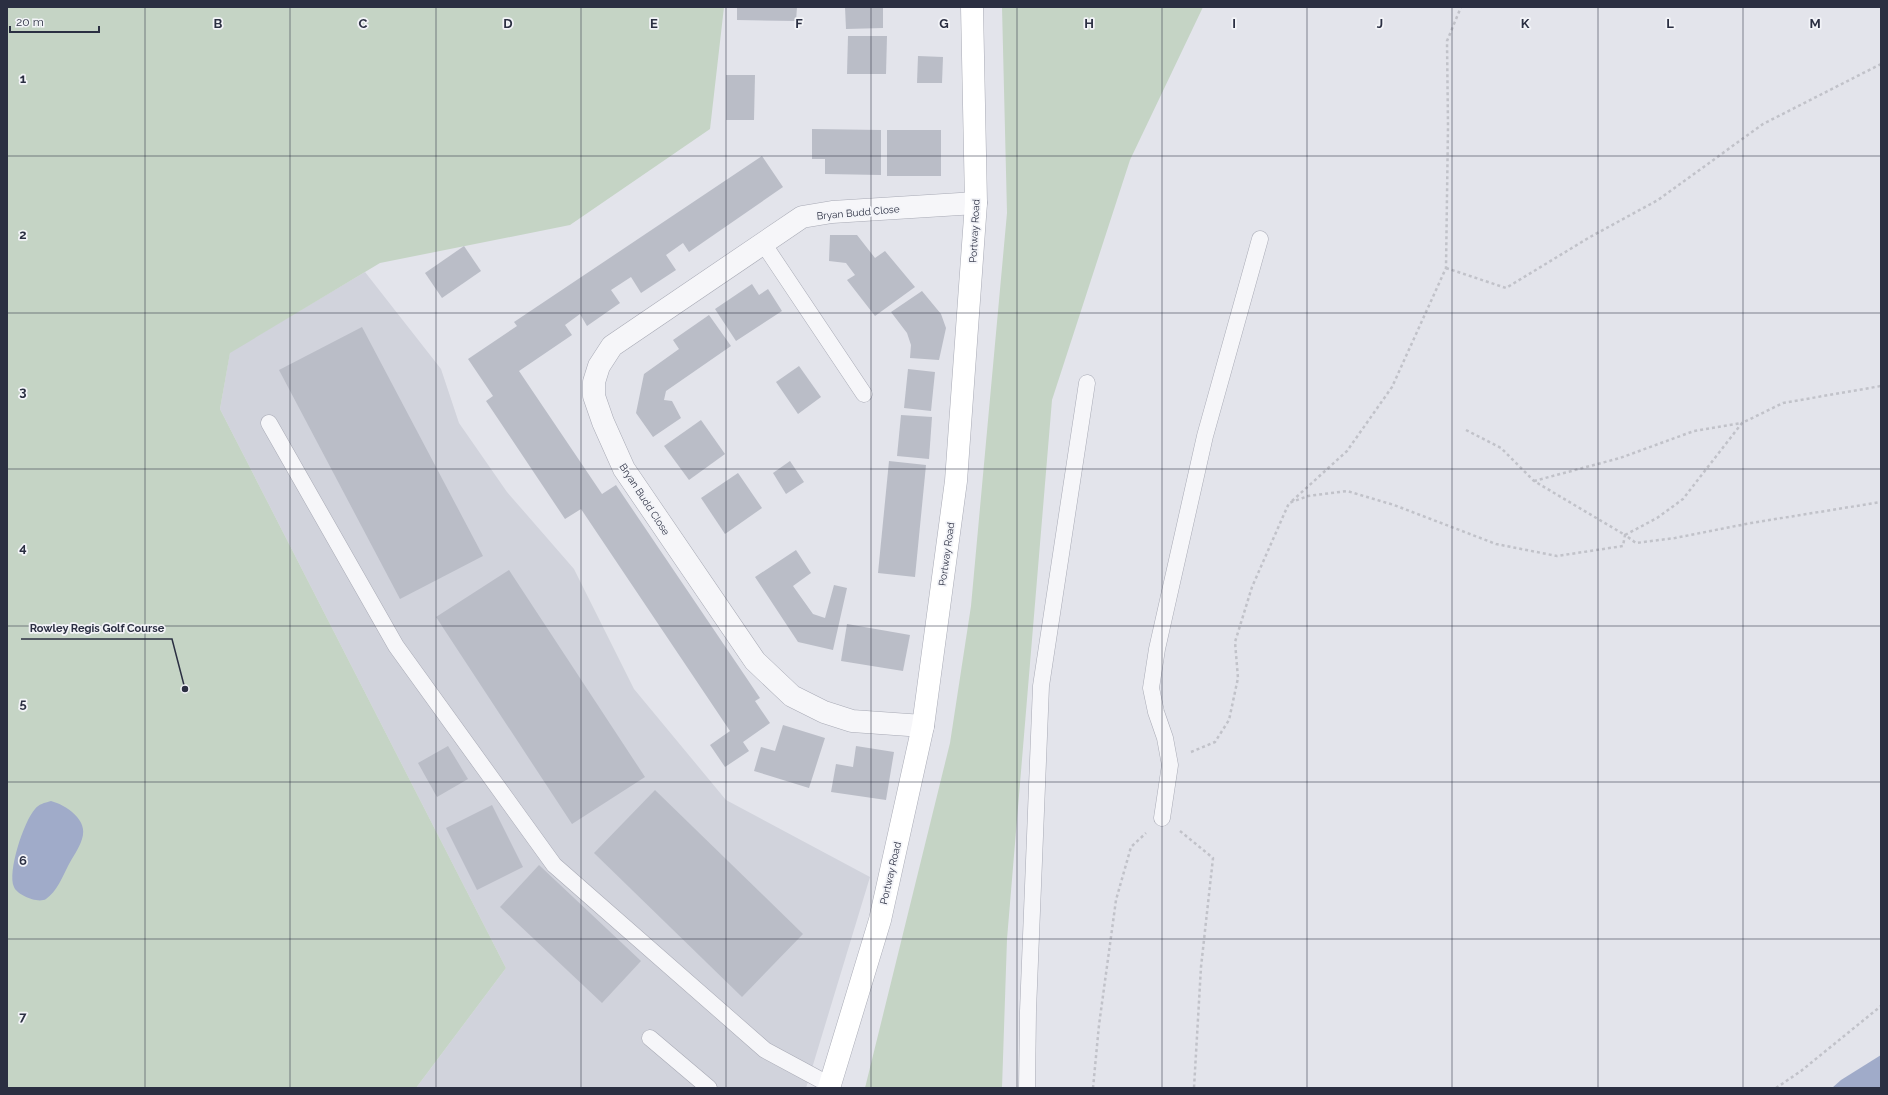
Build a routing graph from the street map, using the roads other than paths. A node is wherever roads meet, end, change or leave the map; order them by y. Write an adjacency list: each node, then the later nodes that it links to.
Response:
1 (972, 7): 2 (street, Portway Road)
2 (976, 203): 4 (street, Bryan Budd Close); 8 (street, Portway Road)
3 (1260, 239): 9 (lane)
4 (763, 243): 6 (lane); 8 (street, Bryan Budd Close)
5 (1087, 383): 13 (lane)
6 (864, 394)
7 (269, 423): 11 (lane)
8 (923, 726): 11 (street, Portway Road)
9 (1162, 818)
10 (650, 1038): 12 (lane)
11 (830, 1087)
12 (709, 1088)
13 (1027, 1088)

